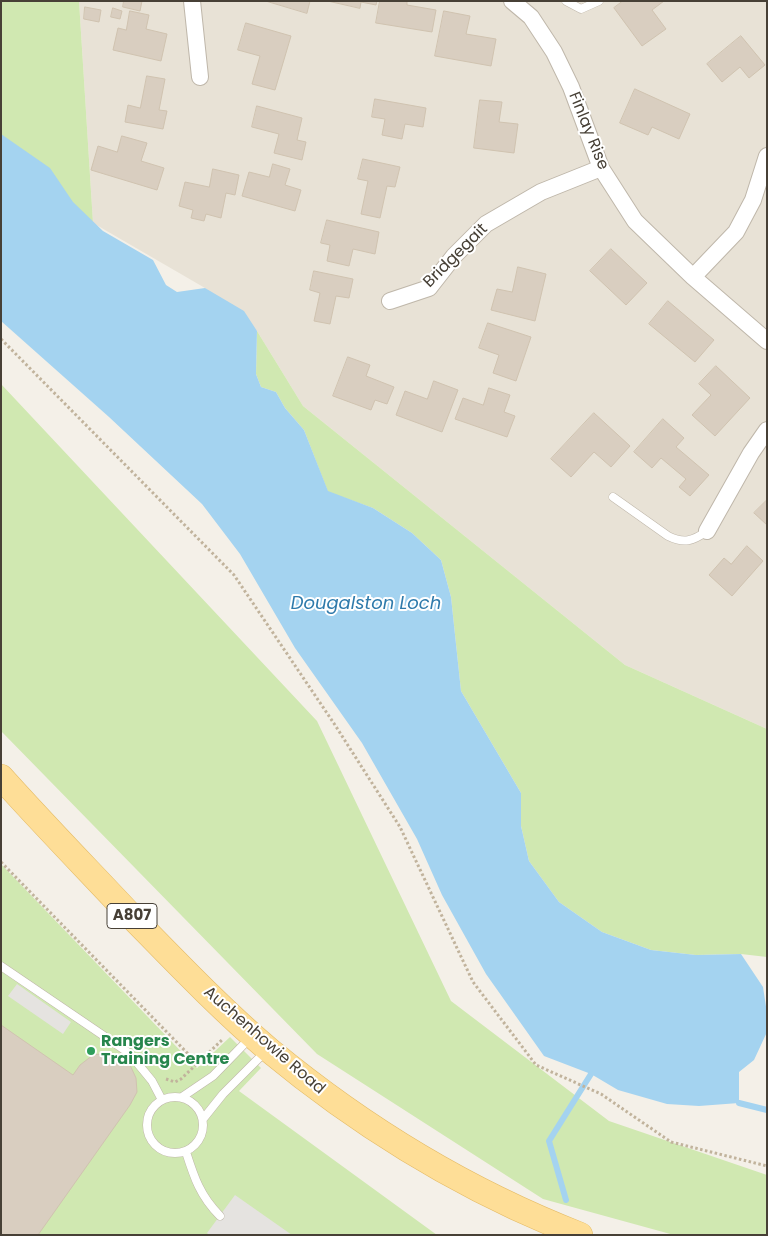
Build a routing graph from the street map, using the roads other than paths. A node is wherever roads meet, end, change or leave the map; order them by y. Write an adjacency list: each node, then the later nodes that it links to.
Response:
1 (192, 1): 5 (street)
2 (512, 1): 7 (street, Finlay Rise)
3 (566, 1): 4 (lane)
4 (599, 1)
5 (200, 77)
6 (766, 160): 8 (street)
7 (602, 168): 8 (street, Finlay Rise); 9 (street, Bridgegait)
8 (693, 277): 10 (street, Finlay Rise)
9 (390, 301)
10 (767, 341)
11 (767, 430): 13 (street)
12 (613, 498): 13 (lane)
13 (708, 531)
14 (1, 777): 16 (main road, Auchenhowie Road / A807)
15 (1, 966): 18 (lane)
16 (253, 1036): 17 (lane); 19 (lane); 22 (main road, Auchenhowie Road / A807)
17 (182, 1097): 18 (lane); 19 (lane)
18 (162, 1100): 20 (lane)
19 (203, 1119): 20 (lane)
20 (186, 1152): 21 (lane)
21 (220, 1216)
22 (580, 1235)

